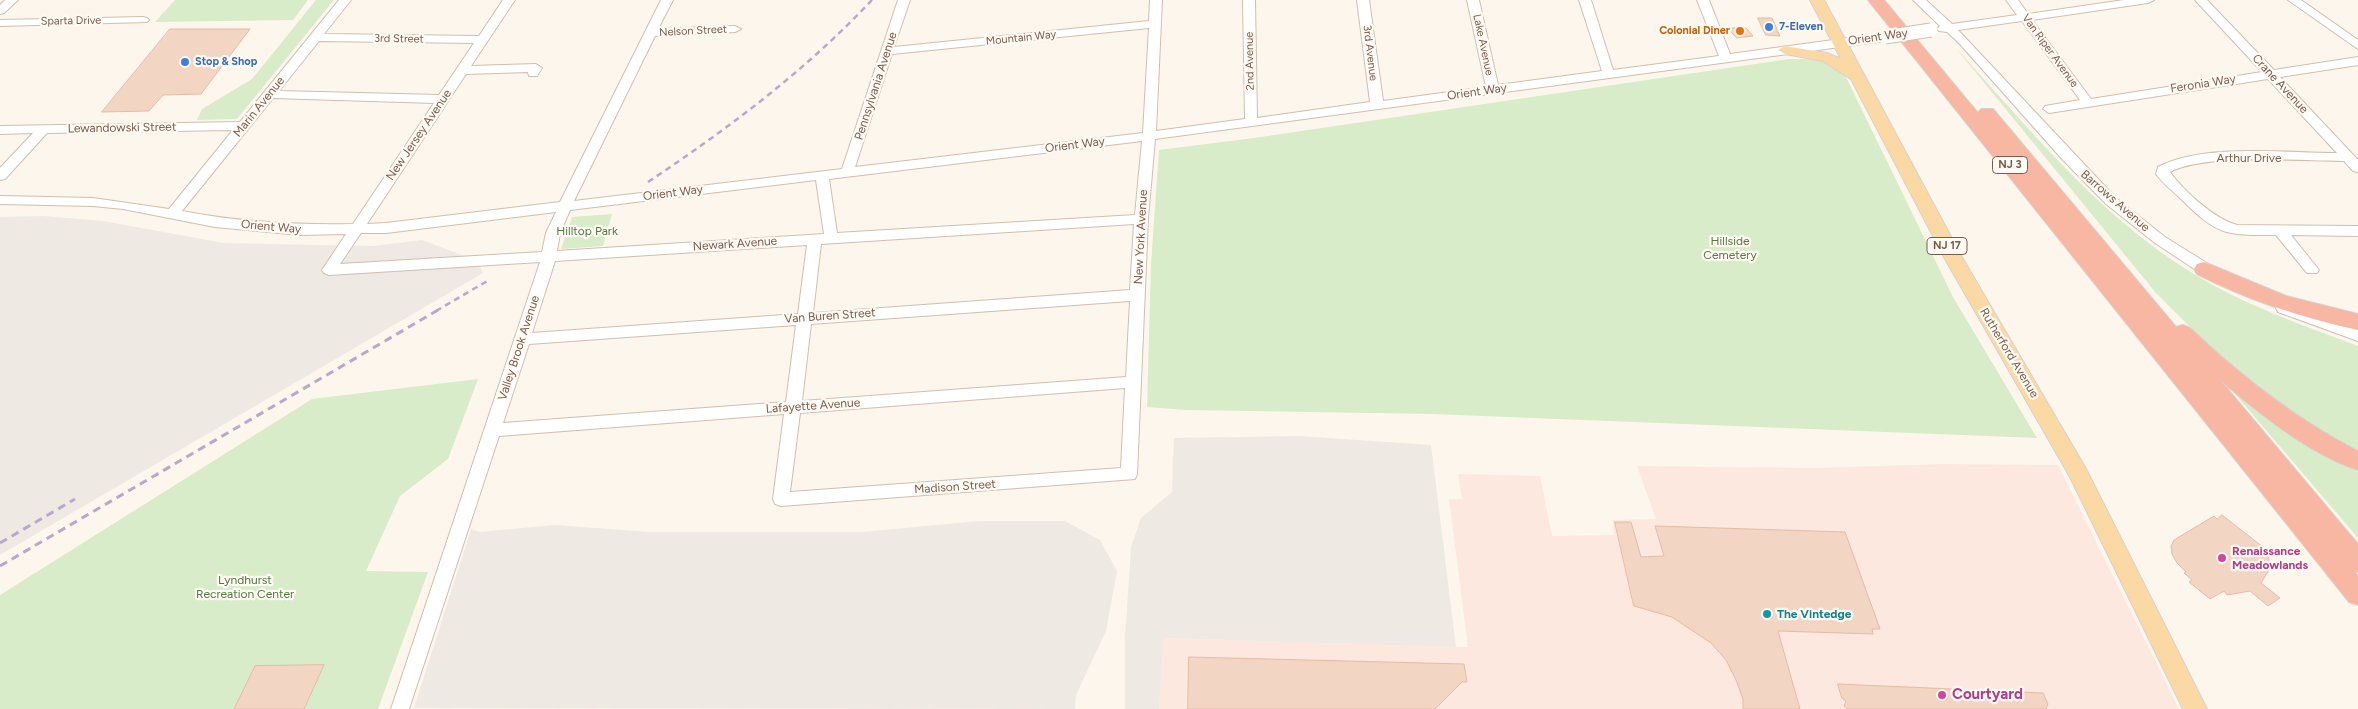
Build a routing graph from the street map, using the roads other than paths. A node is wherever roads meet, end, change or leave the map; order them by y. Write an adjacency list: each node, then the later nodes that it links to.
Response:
1 (12, 0): 20 (street)
2 (345, 0): 28 (street, Marin Avenue)
3 (509, 0): 29 (street, New Jersey Avenue)
4 (667, 0): 27 (street, Valley Brook Avenue)
5 (904, 0): 33 (street, Pennsylvania Avenue)
6 (1156, 0): 24 (street, New York Avenue)
7 (1249, 0): 47 (street, 2nd Avenue)
8 (1364, 0): 45 (street, 3rd Avenue)
9 (1473, 0): 41 (street, Lake Avenue)
10 (1585, 0): 39 (street)
11 (1703, 0): 34 (street)
12 (1817, 0): 30 (main road, Rutherford Avenue / NJ 17)
13 (1876, 0): 83 (highway, NJ 3)
14 (1892, 0): 70 (highway, NJ 3)
15 (1919, 0): 25 (street, Barrows Avenue)
16 (2012, 0): 21 (street, Van Riper Avenue)
17 (2148, 0): 21 (street, Orient Way)
18 (2201, 0): 38 (street, Crane Avenue)
19 (2294, 0): 31 (street)
20 (0, 11)
21 (2024, 16): 25 (street, Orient Way); 44 (street, Van Riper Avenue)
22 (143, 20): 23 (street, Sparta Drive)
23 (0, 23)
24 (1155, 24): 33 (street, Mountain Way); 51 (street, New York Avenue)
25 (1949, 28): 30 (street, Orient Way, bridge); 68 (street, Barrows Avenue)
26 (735, 29): 27 (street, Nelson Street)
27 (651, 33): 58 (street, Valley Brook Avenue)
28 (315, 37): 29 (street, 3rd Street); 42 (street, Marin Avenue)
29 (482, 40): 36 (street, New Jersey Avenue)
30 (1840, 42): 32 (street, Orient Way); 40 (main road, Rutherford Avenue / NJ 17)
31 (2358, 45)
32 (1784, 50): 34 (street, Orient Way); 40 (main road)
33 (888, 52): 54 (street, Pennsylvania Avenue)
34 (1726, 58): 39 (street, Orient Way)
35 (2358, 62): 38 (street, Feronia Way)
36 (463, 70): 37 (street); 43 (street, New Jersey Avenue)
37 (533, 73)
38 (2272, 74): 44 (street, Feronia Way); 52 (street, Crane Avenue)
39 (1609, 75): 41 (street, Orient Way)
40 (1859, 78): 86 (main road, Rutherford Avenue / NJ 17)
41 (1493, 90): 45 (street, Orient Way)
42 (269, 94): 43 (street); 48 (street, Marin Avenue)
43 (443, 99): 61 (street, New Jersey Avenue)
44 (2087, 102): 46 (street, Feronia Way)
45 (1377, 106): 47 (street, Orient Way)
46 (2048, 109)
47 (1251, 122): 51 (street, Orient Way)
48 (244, 126): 50 (street, Lewandowski Street); 59 (street, Marin Avenue)
49 (0, 130): 50 (street, Lewandowski Street)
50 (42, 130): 55 (street)
51 (1149, 136): 54 (street, Orient Way); 60 (street, New York Avenue)
52 (2348, 158): 53 (street, Crane Avenue); 62 (street, Arthur Drive)
53 (2358, 168)
54 (847, 172): 56 (street, Orient Way)
55 (0, 176)
56 (822, 176): 58 (street, Orient Way); 64 (street)
57 (0, 200): 59 (street, Orient Way)
58 (564, 207): 61 (street, Orient Way); 66 (street, Valley Brook Avenue)
59 (172, 215): 61 (street, Orient Way)
60 (1141, 218): 64 (street, Newark Avenue); 71 (street, New York Avenue)
61 (356, 230): 67 (street, New Jersey Avenue)
62 (2280, 231): 63 (street, Arthur Drive); 69 (street)
63 (2358, 231)
64 (831, 238): 65 (street, Newark Avenue)
65 (815, 239): 66 (street, Newark Avenue); 72 (street)
66 (548, 255): 67 (street, Newark Avenue); 75 (street, Valley Brook Avenue)
67 (329, 270)
68 (2204, 270): 73 (highway); 74 (street, Barrows Avenue)
69 (2312, 270)
70 (2133, 290): 78 (highway); 83 (highway, NJ 3)
71 (1138, 294): 72 (street, Van Buren Street); 76 (street, New York Avenue)
72 (804, 318): 75 (street, Van Buren Street); 77 (street)
73 (2358, 322)
74 (2358, 336)
75 (523, 339): 79 (street, Valley Brook Avenue)
76 (1134, 382): 77 (street, Lafayette Avenue); 82 (street, New York Avenue)
77 (792, 407): 79 (street, Lafayette Avenue); 82 (street, Madison Street)
78 (2283, 417): 80 (highway); 81 (highway)
79 (492, 430): 85 (street, Valley Brook Avenue)
80 (2358, 456)
81 (2358, 460)
82 (1129, 474)
83 (2355, 579): 84 (highway)
84 (2358, 612)
85 (400, 709)
86 (2195, 709)

